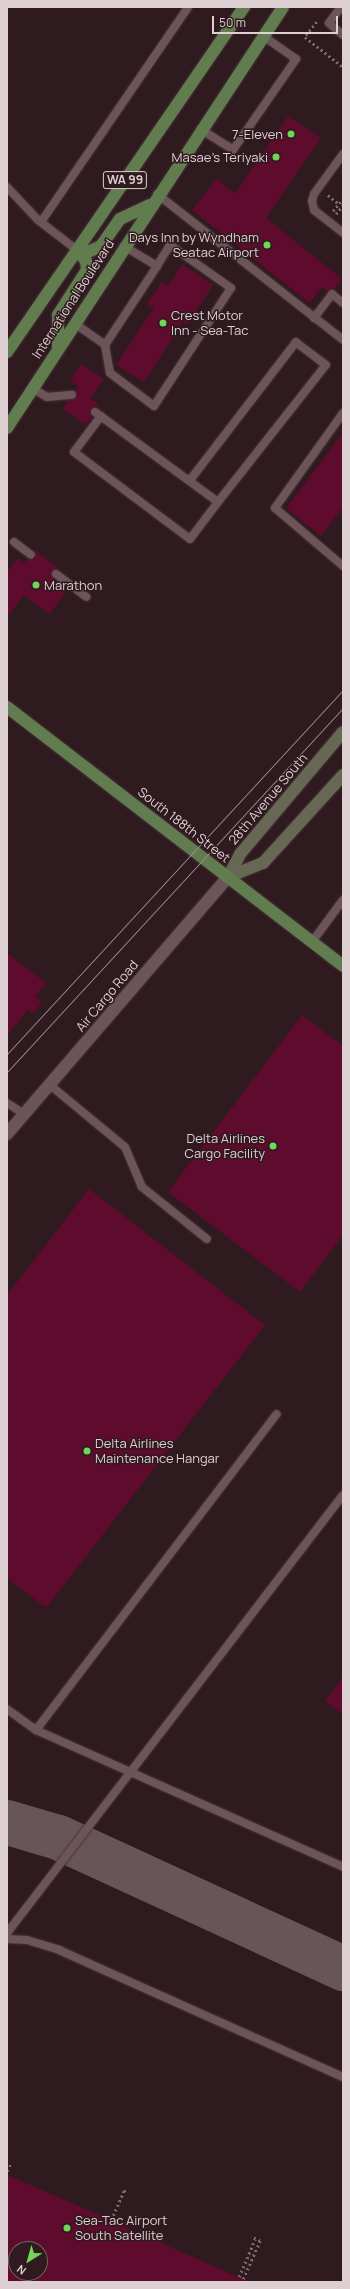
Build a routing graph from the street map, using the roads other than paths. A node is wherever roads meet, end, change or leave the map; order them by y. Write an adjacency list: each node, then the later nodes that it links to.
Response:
1 (188, 7): 12 (lane)
2 (244, 7): 15 (main road, International Boulevard / WA 99)
3 (283, 7): 6 (main road, International Boulevard / WA 99)
4 (341, 7): 5 (lane)
5 (343, 35)
6 (263, 36): 7 (main road, International Boulevard / WA 99); 7 (lane)
7 (200, 129): 10 (main road, International Boulevard / WA 99)
8 (343, 154): 13 (lane)
9 (7, 187): 12 (lane)
10 (158, 194): 11 (main road, International Boulevard / WA 99); 18 (lane)
11 (150, 205): 14 (main road, International Boulevard / WA 99); 15 (main road)
12 (41, 222): 15 (lane)
13 (343, 234)
14 (124, 246): 16 (lane); 19 (main road, International Boulevard / WA 99)
15 (77, 250): 22 (main road); 23 (main road, International Boulevard / WA 99)
16 (157, 266): 21 (lane); 21 (lane)
17 (343, 303): 18 (lane)
18 (314, 318): 20 (lane)
19 (74, 323): 21 (lane); 22 (main road, International Boulevard / WA 99)
20 (343, 340)
21 (106, 344)
22 (58, 349): 24 (main road, International Boulevard / WA 99)
23 (7, 352)
24 (32, 388): 25 (lane); 27 (main road, International Boulevard / WA 99)
25 (72, 395)
26 (343, 413): 32 (lane)
27 (7, 428)
28 (190, 480): 29 (lane); 29 (lane); 29 (lane)
29 (218, 502)
30 (14, 542): 31 (lane)
31 (31, 555)
32 (343, 566)
33 (56, 574): 34 (lane)
34 (86, 597)
35 (7, 707): 38 (main road, South 188th Street)
36 (343, 732): 38 (main road, 28th Avenue South)
37 (343, 775): 38 (main road)
38 (228, 877): 40 (main road, South 188th Street); 42 (street, Air Cargo Road)
39 (343, 900): 40 (lane)
40 (312, 942): 41 (main road, South 188th Street)
41 (343, 966)
42 (50, 1085): 44 (street, Air Cargo Road); 46 (lane)
43 (7, 1103): 44 (lane)
44 (24, 1114): 45 (street, Air Cargo Road)
45 (7, 1134)
46 (207, 1239)
47 (277, 1414): 50 (lane)
48 (343, 1495): 51 (lane)
49 (7, 1709): 50 (lane)
50 (36, 1730): 51 (lane)
51 (130, 1772): 52 (lane); 53 (lane)
52 (343, 1867)
53 (7, 1933)
54 (7, 1939): 55 (lane)
55 (343, 2077)

